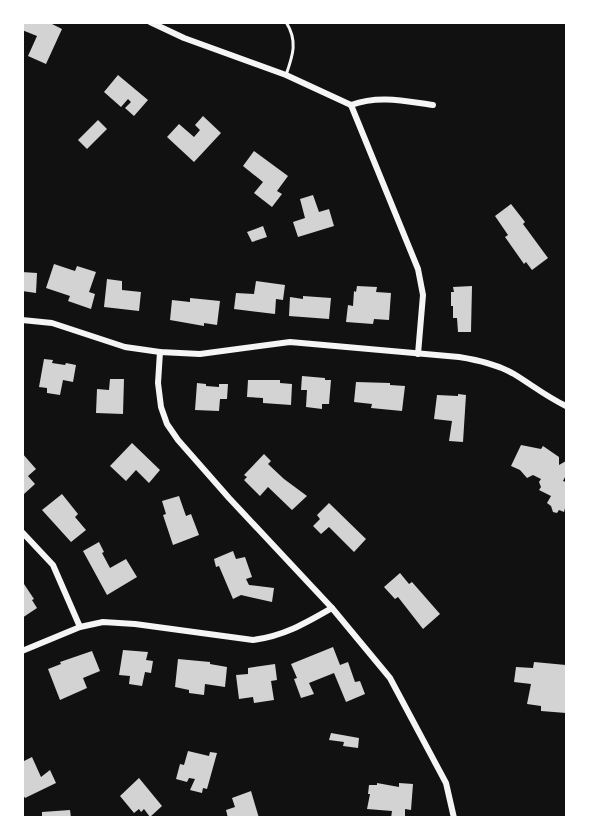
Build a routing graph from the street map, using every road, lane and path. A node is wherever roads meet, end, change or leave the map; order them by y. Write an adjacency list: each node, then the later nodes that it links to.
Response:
1 (150, 22): 3 (street)
2 (286, 22): 3 (lane)
3 (286, 75): 4 (street)
4 (351, 105): 5 (street); 8 (street)
5 (433, 105)
6 (22, 320): 7 (street)
7 (160, 352): 8 (street); 11 (street)
8 (418, 354): 9 (street)
9 (567, 406)
10 (22, 532): 12 (street)
11 (333, 608): 12 (street); 14 (street)
12 (80, 627): 13 (street)
13 (22, 651)
14 (454, 818)

